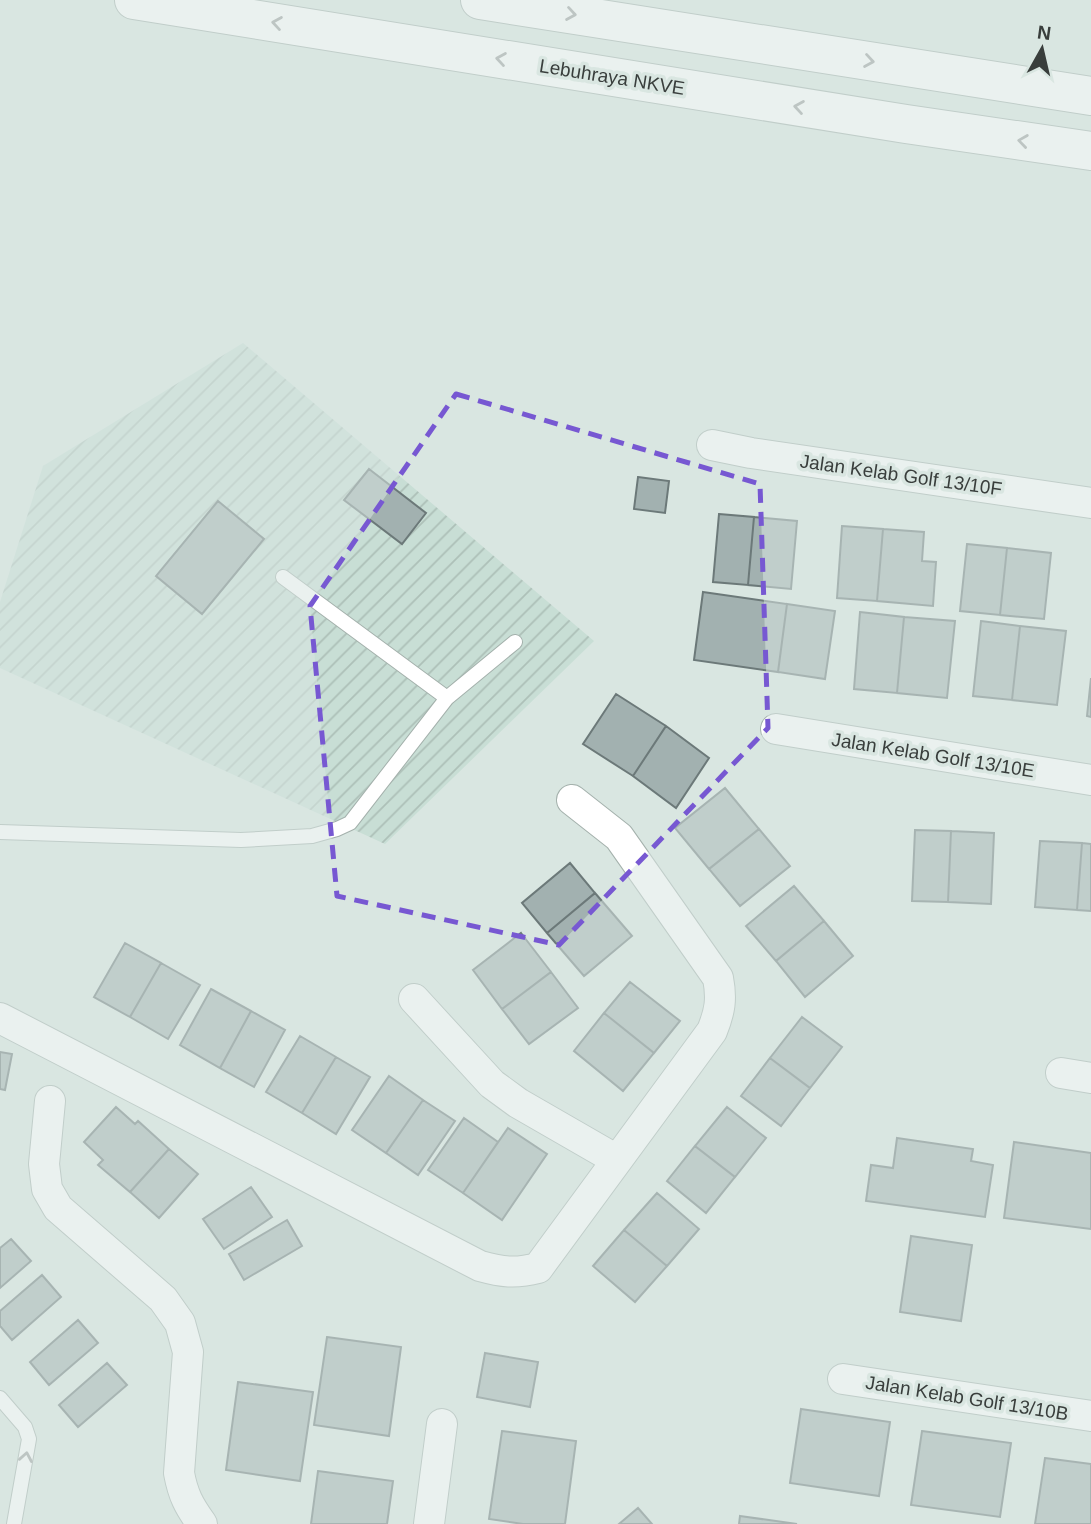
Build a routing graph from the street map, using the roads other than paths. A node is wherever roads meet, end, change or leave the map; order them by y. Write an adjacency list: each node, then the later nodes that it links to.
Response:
1 (134, 0): 4 (highway, Lebuhraya NKVE, one-way to 1)
2 (480, 0): 3 (highway, one-way to 3)
3 (1091, 96)
4 (1091, 151)
5 (712, 445): 6 (street, Jalan Kelab Golf 13/10F)
6 (1091, 503)
7 (283, 577): 9 (lane)
8 (515, 642): 9 (lane)
9 (447, 698): 13 (lane)
10 (776, 729): 11 (street, Jalan Kelab Golf 13/10E)
11 (1091, 780)
12 (572, 800): 19 (street)
13 (0, 832)
14 (414, 999): 19 (street)
15 (0, 1018): 19 (street)
16 (1061, 1073): 17 (street)
17 (1091, 1078)
18 (50, 1101): 25 (street)
19 (617, 1160)
20 (843, 1379): 22 (street, Jalan Kelab Golf 13/10B)
21 (0, 1398): 24 (lane, one-way to 21)
22 (1091, 1416)
23 (442, 1424): 26 (street)
24 (14, 1524)
25 (202, 1524)
26 (429, 1524)

